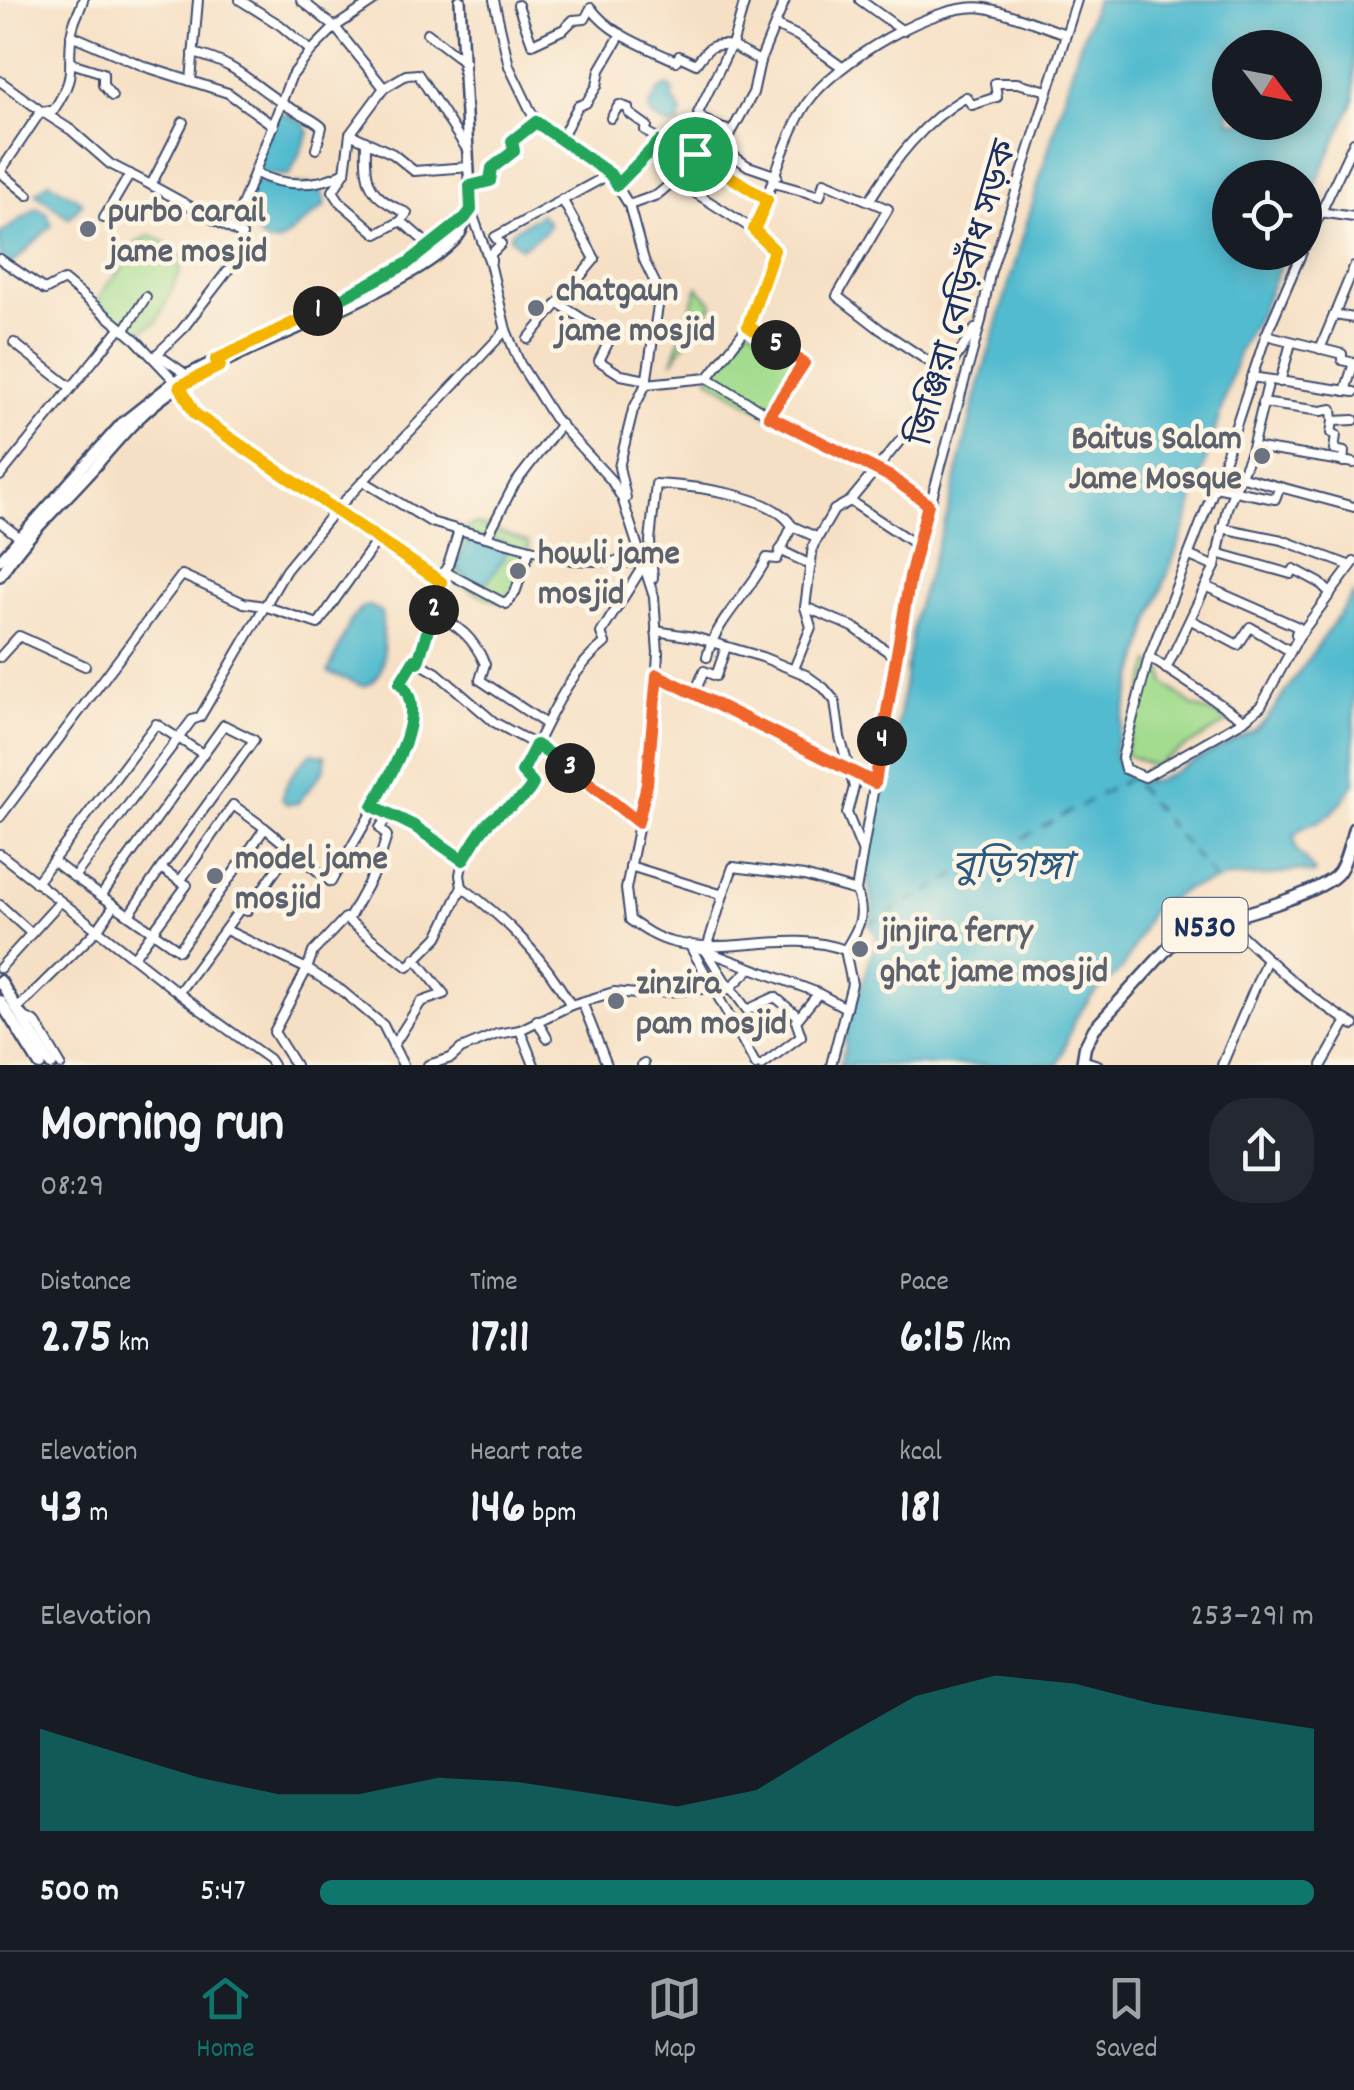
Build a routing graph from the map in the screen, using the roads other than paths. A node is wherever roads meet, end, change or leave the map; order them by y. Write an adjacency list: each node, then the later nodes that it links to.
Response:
1 (198, 0): 22 (street)
2 (240, 0): 21 (street)
3 (301, 0): 14 (street)
4 (375, 0): 14 (street)
5 (460, 0): 24 (main road)
6 (494, 0): 36 (street)
7 (746, 0): 20 (street)
8 (785, 0): 13 (street)
9 (860, 0): 15 (street)
10 (1077, 0): 18 (street, জিঞ্জিরা বেড়িবাঁধ সড়ক)
11 (86, 1): 19 (street)
12 (518, 5): 17 (street)
13 (776, 26): 23 (street); 26 (street)
14 (335, 28): 21 (street); 29 (street)
15 (903, 31): 18 (street); 26 (street)
16 (427, 33): 24 (street)
17 (621, 34): 20 (street); 40 (street)
18 (1066, 34): 30 (street, জিঞ্জিরা বেড়িবাঁধ সড়ক)
19 (71, 35): 25 (street); 28 (street)
20 (732, 46): 23 (street); 38 (street)
21 (311, 50): 32 (street)
22 (193, 53): 28 (street); 32 (street)
23 (760, 61): 38 (street)
24 (465, 62): 46 (main road)
25 (72, 63): 31 (street); 33 (street)
26 (842, 68): 54 (street)
27 (0, 81): 33 (street)
28 (191, 82): 37 (street)
29 (384, 88): 39 (street); 46 (street)
30 (1048, 91): 61 (street); 81 (street, জিঞ্জিরা বেড়িবাঁধ সড়ক)
31 (112, 96)
32 (283, 104): 37 (street); 45 (street)
33 (41, 111): 49 (street); 52 (street)
34 (611, 118): 41 (street)
35 (184, 122): 55 (street)
36 (536, 122): 40 (street); 57 (street)
37 (274, 126): 51 (street)
38 (725, 130): 54 (street)
39 (350, 134): 44 (street); 50 (street)
40 (560, 140): 53 (street)
41 (659, 142): 47 (street); 56 (street)
42 (680, 142): 47 (street)
43 (1354, 142): 63 (street)
44 (366, 143): 48 (street); 68 (street)
45 (316, 149)
46 (468, 151): 48 (main road)
47 (695, 154): 60 (street)
48 (469, 166): 57 (main road)
49 (0, 172): 58 (street)
50 (345, 172): 51 (street); 68 (street)
51 (256, 173): 69 (street)
52 (130, 174): 55 (street); 67 (street)
53 (610, 174): 56 (street); 59 (street)
54 (776, 180): 60 (street); 61 (street)
55 (151, 185): 69 (street)
56 (617, 185): 62 (street)
57 (470, 186): 65 (main road)
58 (28, 195)
59 (562, 199): 73 (street); 78 (street)
60 (767, 200): 70 (street)
61 (869, 201): 92 (street)
62 (629, 205): 70 (street); 97 (street)
63 (1322, 208)
64 (1322, 212): 66 (street)
65 (468, 214): 71 (main road); 73 (street); 90 (main road)
66 (1354, 217)
67 (104, 218)
68 (401, 220): 71 (street)
69 (233, 230): 93 (street)
70 (754, 230): 82 (street)
71 (430, 246): 90 (main road)
72 (0, 259): 83 (street)
73 (490, 263): 84 (street)
74 (1354, 267): 76 (street)
75 (1295, 270): 85 (street)
76 (1351, 283): 79 (street)
77 (146, 298): 83 (street)
78 (558, 303): 86 (street); 97 (street)
79 (1334, 315): 80 (street); 89 (street)
80 (1354, 318)
81 (981, 321): 92 (street); 119 (street, জিঞ্জিরা বেড়িবাঁধ সড়ক)
82 (748, 326): 94 (street); 103 (street)
83 (122, 330): 99 (street); 100 (street)
84 (506, 330): 106 (street); 114 (street)
85 (1266, 335): 88 (street); 95 (street)
86 (528, 339)
87 (14, 342): 100 (street)
88 (1292, 343): 89 (street); 98 (street)
89 (1320, 349): 91 (street)
90 (218, 363): 93 (main road); 99 (main road)
91 (1354, 363): 101 (street)
92 (946, 373): 110 (street)
93 (187, 375): 99 (main road)
94 (708, 378): 97 (street); 103 (street)
95 (1252, 378): 96 (street); 111 (street)
96 (1269, 380): 98 (street); 102 (street)
97 (646, 382): 122 (street)
98 (1280, 382): 101 (street)
99 (178, 384): 121 (street); 124 (main road)
100 (70, 387): 113 (street)
101 (1350, 392)
102 (1262, 403): 105 (street); 107 (street)
103 (769, 416): 110 (street)
104 (1354, 420): 105 (street)
105 (1333, 421): 108 (street)
106 (561, 424): 122 (street); 129 (street)
107 (1253, 446): 108 (street); 112 (street)
108 (1343, 462): 109 (street)
109 (1354, 463)
110 (875, 470): 118 (street); 119 (street)
111 (1221, 471): 112 (street); 115 (street)
112 (1239, 475): 116 (street); 117 (street)
113 (0, 476)
114 (364, 481): 121 (street); 127 (street)
115 (1215, 486): 116 (street); 137 (street)
116 (1234, 488): 117 (street); 126 (street)
117 (1279, 489): 120 (street)
118 (850, 502): 130 (street); 132 (street)
119 (928, 504): 132 (street, জিঞ্জিরা বেড়িবাঁধ সড়ক)
120 (1354, 506)
121 (336, 510): 131 (street); 149 (street)
122 (630, 517): 139 (street)
123 (0, 522): 128 (street)
124 (35, 524): 128 (main road); 144 (main road)
125 (792, 526): 130 (street); 134 (street); 148 (street)
126 (1222, 528): 135 (street); 140 (street)
127 (459, 530): 129 (street); 143 (street)
128 (19, 537): 138 (main road)
129 (487, 537): 133 (street)
130 (818, 538): 141 (street)
131 (378, 539): 145 (street); 149 (street)
132 (918, 546): 162 (street, জিঞ্জিরা বেড়িবাঁধ সড়ক)
133 (530, 549): 139 (street); 143 (street)
134 (780, 550): 141 (street); 157 (street)
135 (1217, 553): 142 (street); 147 (street)
136 (1354, 553): 140 (street)
137 (1190, 556): 142 (street); 153 (street)
138 (0, 560)
139 (644, 563): 148 (street); 171 (street)
140 (1351, 564): 147 (street)
141 (811, 565): 150 (street)
142 (1216, 566): 146 (street)
143 (444, 571): 145 (street)
144 (0, 576)
145 (441, 582): 151 (street)
146 (1207, 587): 152 (street); 156 (street)
147 (1330, 593): 156 (street)
148 (654, 598): 154 (street)
149 (264, 606): 172 (street); 179 (street)
150 (805, 608): 162 (street); 167 (street)
151 (433, 613): 164 (street); 171 (street)
152 (1191, 620): 155 (street); 159 (street)
153 (1162, 623): 155 (street); 161 (street)
154 (656, 631): 157 (street); 168 (street)
155 (1184, 634): 166 (street)
156 (1299, 636): 159 (street)
157 (710, 642): 158 (street); 163 (street)
158 (726, 647): 163 (street); 167 (street)
159 (1290, 651): 170 (street)
160 (0, 657): 165 (street)
161 (1149, 657): 166 (street); 170 (street)
162 (897, 658): 176 (street, জিঞ্জিরা বেড়িবাঁধ সড়ক)
163 (721, 661): 169 (street)
164 (418, 662): 173 (street); 177 (street)
165 (85, 666)
166 (1166, 668): 170 (street)
167 (794, 669): 175 (street)
168 (657, 675): 169 (street); 180 (street)
169 (695, 692): 175 (street)
170 (1244, 720)
171 (546, 724): 173 (street)
172 (179, 740): 174 (street); 187 (street); 190 (street)
173 (536, 745): 180 (street); 186 (street)
174 (203, 754): 189 (street); 196 (street)
175 (852, 771): 176 (street); 184 (street)
176 (875, 783): 184 (street, জিঞ্জিরা বেড়িবাঁধ সড়ক)
177 (373, 806): 178 (street); 183 (street)
178 (388, 814): 186 (street); 201 (street)
179 (0, 817)
180 (638, 822): 188 (street)
181 (265, 828): 183 (street); 191 (street); 205 (street)
182 (1354, 828): 202 (highway, N530)
183 (291, 849): 204 (street)
184 (862, 850): 194 (street, জিঞ্জিরা বেড়িবাঁধ সড়ক)
185 (0, 854): 192 (street)
186 (463, 860): 193 (street)
187 (53, 861): 190 (street); 192 (street)
188 (630, 866): 195 (street); 207 (street)
189 (161, 868): 191 (street); 200 (street)
190 (74, 877): 196 (street)
191 (180, 880): 205 (street)
192 (36, 883): 197 (street)
193 (462, 887): 211 (street); 223 (street)
194 (856, 892): 195 (street); 209 (street, জিঞ্জিরা বেড়িবাঁধ সড়ক)
195 (723, 895): 208 (street)
196 (101, 896): 199 (street)
197 (60, 902): 203 (street); 206 (street)
198 (0, 906): 206 (street)
199 (114, 906): 200 (street); 203 (street)
200 (128, 915): 205 (street)
201 (348, 920): 211 (street); 215 (street)
202 (1224, 920): 212 (street); 233 (highway, N530)
203 (98, 930): 210 (street); 226 (street)
204 (226, 930): 215 (street); 218 (street)
205 (152, 931): 210 (street)
206 (31, 933): 213 (street)
207 (689, 944): 208 (street); 219 (street)
208 (707, 948): 209 (street); 214 (street); 217 (street)
209 (845, 950): 224 (street)
210 (134, 956): 218 (street)
211 (415, 958): 231 (street)
212 (1267, 959): 228 (street); 247 (street)
213 (0, 968)
214 (751, 968): 217 (street); 220 (street)
215 (307, 969): 231 (street); 238 (street)
216 (2, 983): 226 (highway)
217 (730, 988): 219 (street); 225 (street)
218 (178, 992): 237 (street)
219 (718, 993): 222 (street); 243 (street)
220 (818, 994): 224 (street); 225 (street)
221 (0, 1002): 226 (highway)
222 (582, 1002): 223 (street); 242 (street)
223 (571, 1004): 227 (street)
224 (846, 1008): 245 (street)
225 (799, 1017): 232 (street)
226 (22, 1019): 234 (highway); 235 (highway); 236 (street)
227 (538, 1020): 229 (street); 230 (street)
228 (1351, 1023): 248 (street)
229 (520, 1030): 240 (street); 241 (street)
230 (547, 1038)
231 (393, 1046): 239 (street)
232 (776, 1054): 243 (street); 244 (street)
233 (1082, 1062): 246 (street)
234 (37, 1065)
235 (51, 1065)
236 (61, 1065)
237 (273, 1065)
238 (295, 1065)
239 (403, 1065)
240 (428, 1065)
241 (534, 1065)
242 (607, 1065)
243 (759, 1065)
244 (784, 1065)
245 (831, 1065)
246 (1098, 1065)
247 (1222, 1065)
248 (1322, 1065)

